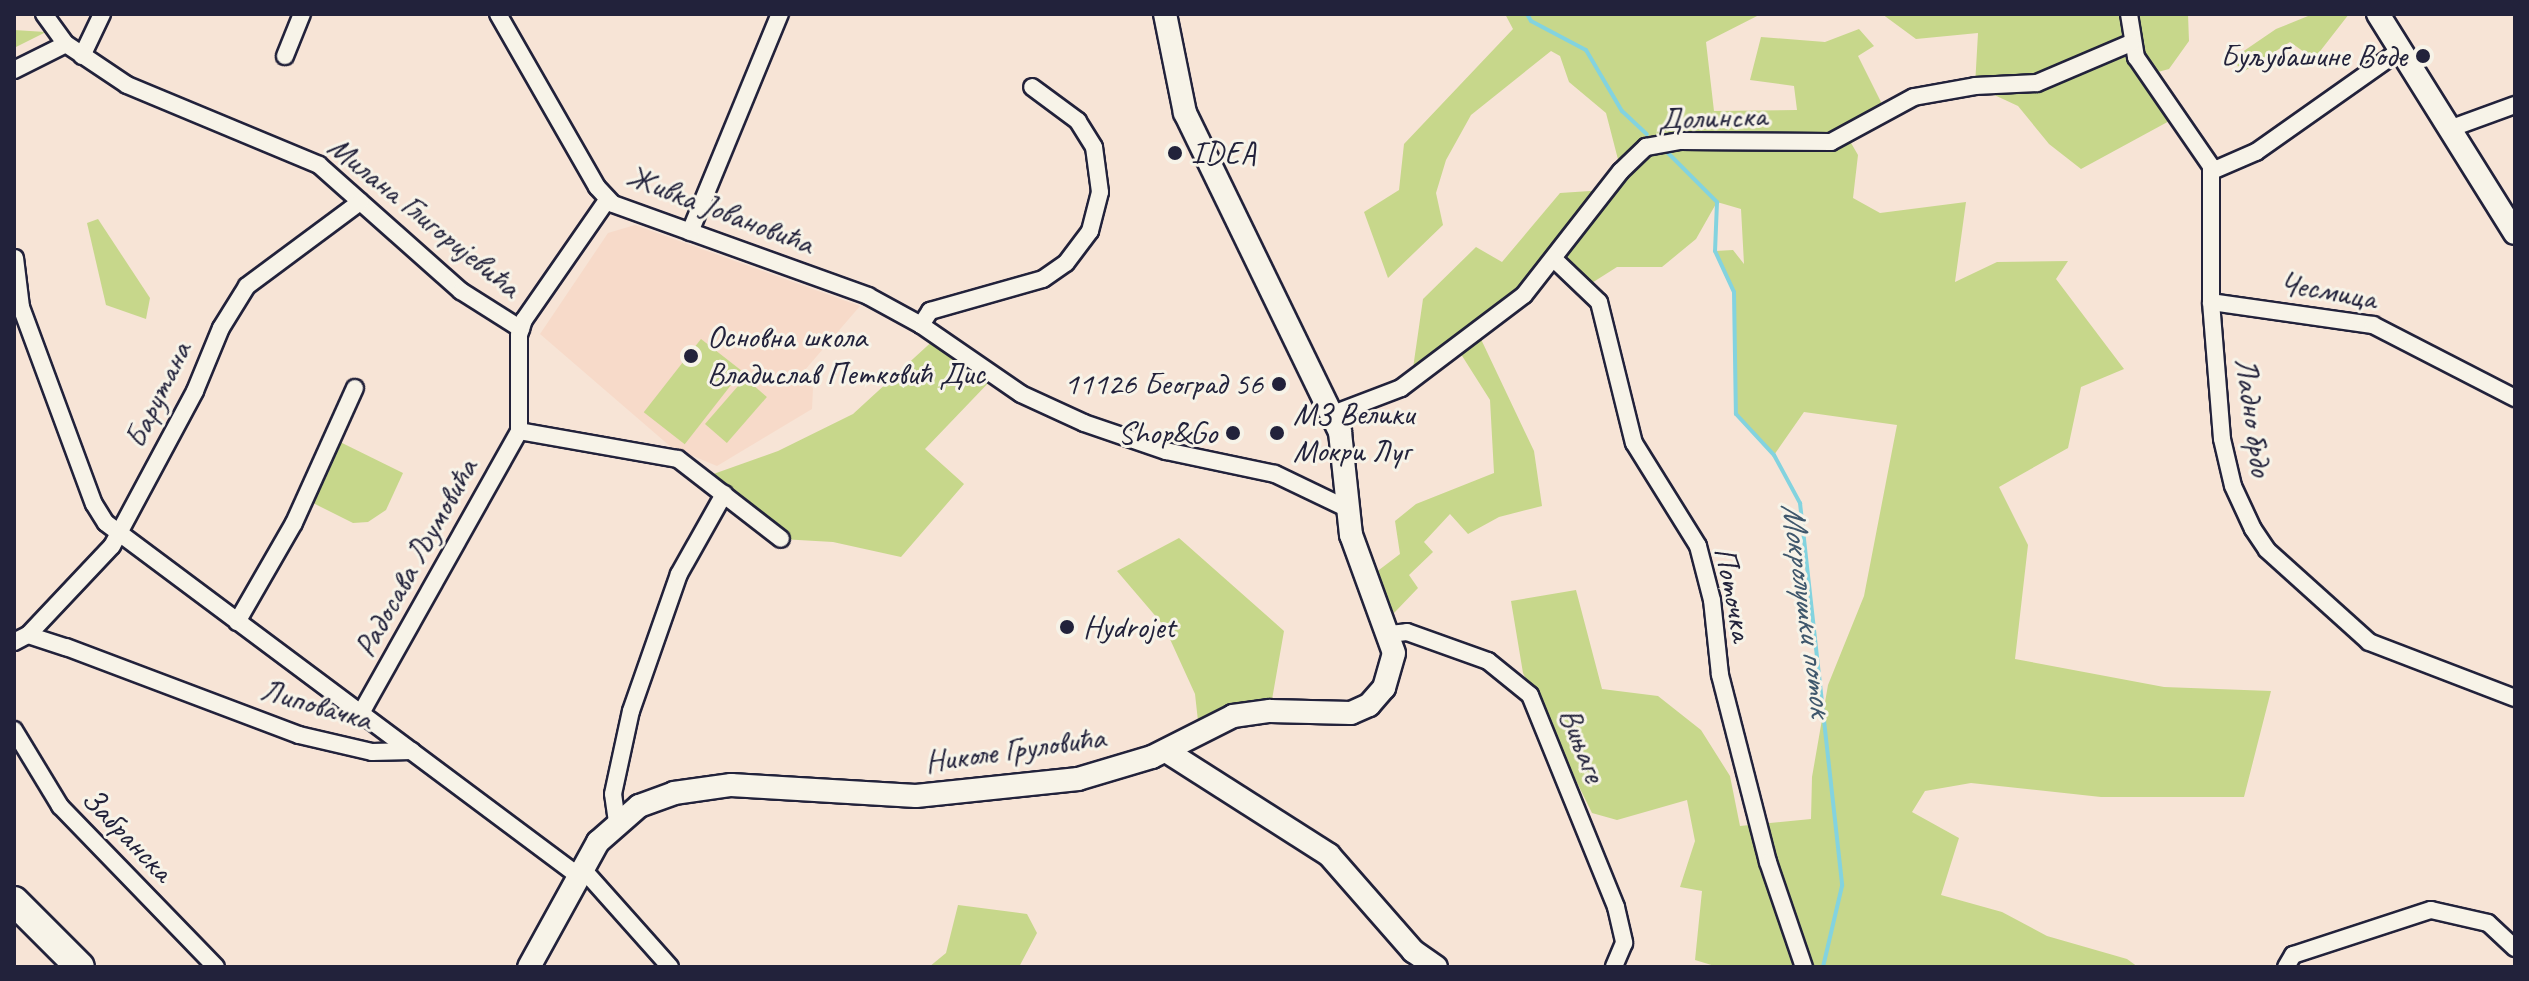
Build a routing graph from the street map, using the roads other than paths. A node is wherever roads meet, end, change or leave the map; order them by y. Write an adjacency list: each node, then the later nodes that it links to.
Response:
1 (44, 14): 10 (street, Милана Глигоријевића)
2 (102, 14): 12 (street)
3 (302, 14): 13 (street)
4 (498, 14): 19 (street, Живка Јовановића)
5 (780, 14): 21 (street)
6 (1165, 14): 30 (street, Николе Груловића)
7 (2129, 14): 9 (street)
8 (2378, 14): 11 (street)
9 (2131, 43): 18 (street); 24 (street, Долинска)
10 (66, 44): 12 (street, Милана Глигоријевића); 14 (street)
11 (2399, 51): 17 (street); 18 (street)
12 (82, 56): 20 (street, Милана Глигоријевића)
13 (285, 56)
14 (14, 70)
15 (1032, 87): 26 (street)
16 (2515, 105): 17 (street)
17 (2449, 129): 22 (street)
18 (2212, 171): 25 (street, Ладно брдо)
19 (607, 200): 21 (street, Живка Јовановића); 27 (street)
20 (360, 202): 27 (street, Милана Глигоријевића); 34 (street, Барутана)
21 (690, 232): 26 (street, Живка Јовановића)
22 (2515, 233)
23 (15, 258): 34 (street)
24 (1556, 261): 30 (street, Долинска); 56 (street, Поточка)
25 (2211, 302): 29 (street, Чесмица); 39 (street, Ладно брдо)
26 (926, 318): 33 (street, Живка Јовановића)
27 (521, 329): 31 (street, Радосава Љумовића)
28 (355, 388): 36 (street)
29 (2515, 398)
30 (1333, 414): 33 (street, Николе Груловића)
31 (519, 431): 32 (street); 40 (street, Радосава Љумовића)
32 (724, 494): 35 (street); 44 (street)
33 (1346, 508): 37 (street, Николе Груловића)
34 (118, 534): 36 (street); 38 (street, Барутана)
35 (781, 539)
36 (237, 622): 40 (street)
37 (1389, 634): 43 (street, Николе Груловића); 55 (street, Вињаге)
38 (21, 638): 42 (street, Липовачка)
39 (2515, 698)
40 (361, 713): 42 (street)
41 (14, 730): 51 (street, Забранска)
42 (412, 751): 45 (street)
43 (1166, 751): 44 (street, Николе Груловића); 54 (street)
44 (617, 822): 45 (street, Николе Груловића)
45 (578, 870): 52 (street, Николе Груловића); 53 (street)
46 (14, 901): 50 (highway)
47 (14, 927): 49 (highway)
48 (2515, 948): 57 (street)
49 (54, 967)
50 (80, 967)
51 (216, 967)
52 (529, 967)
53 (670, 967)
54 (1436, 967)
55 (1614, 967)
56 (1804, 967)
57 (2286, 967)

